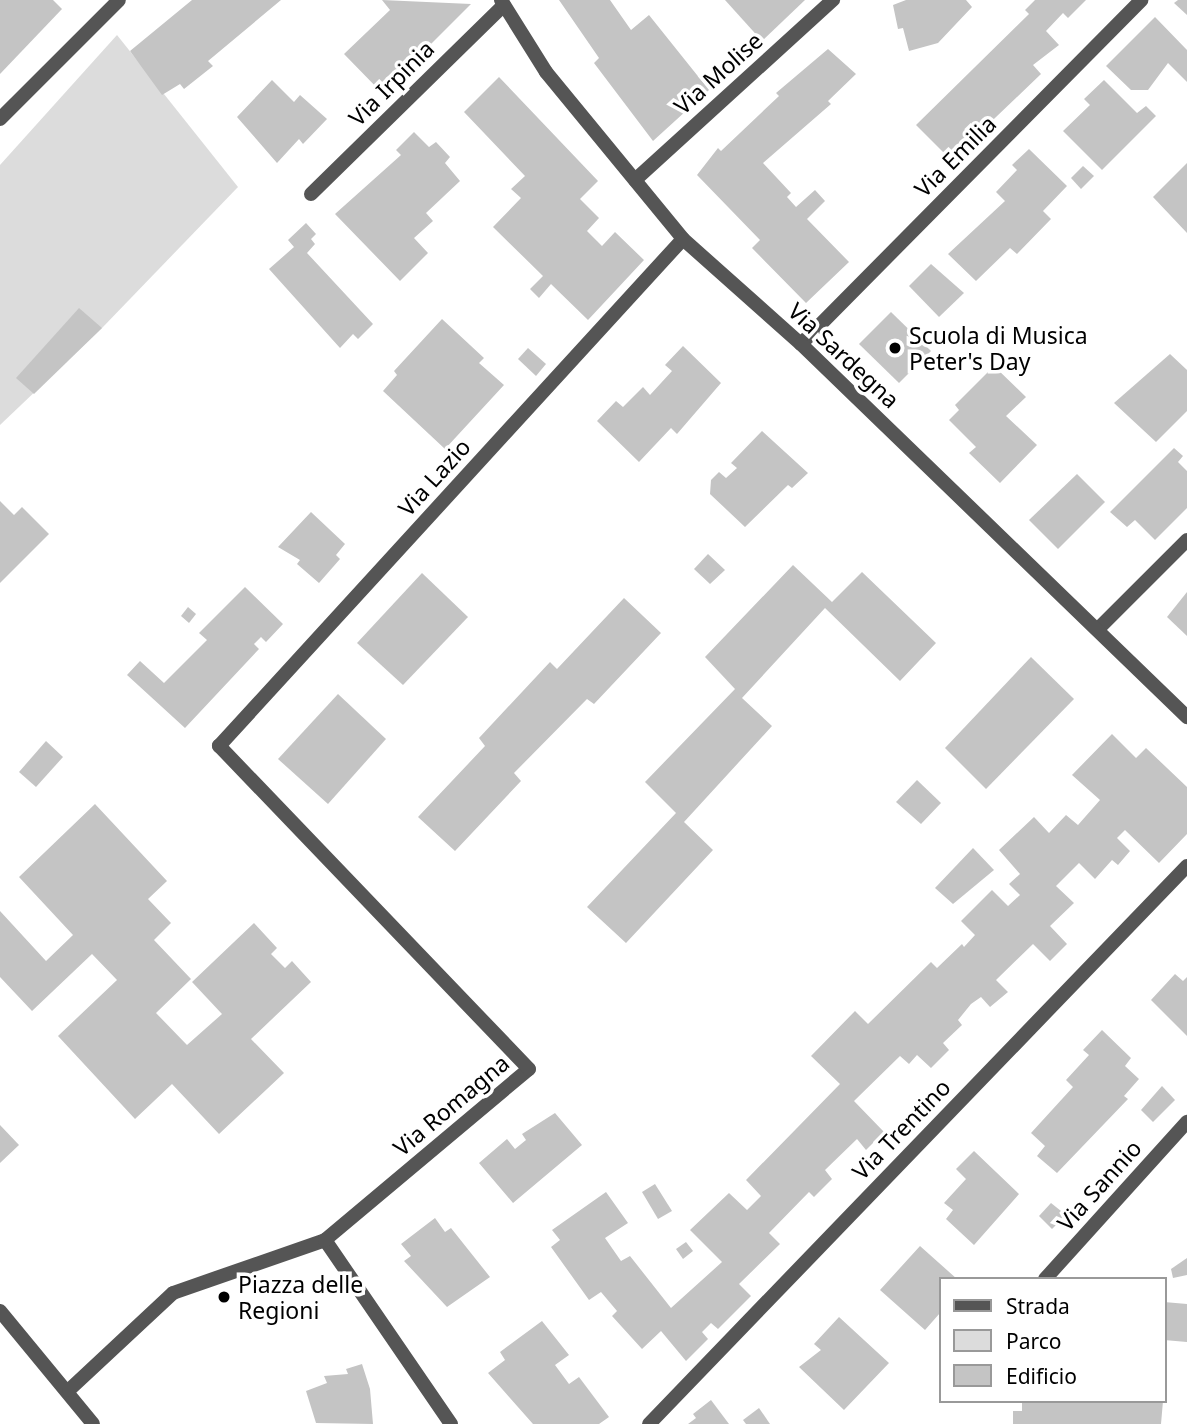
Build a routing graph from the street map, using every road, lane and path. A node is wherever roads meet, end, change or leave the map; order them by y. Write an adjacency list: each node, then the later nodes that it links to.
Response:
1 (119, 0): 5 (street)
2 (833, 0): 6 (street, Via Molise)
3 (1141, 0): 9 (street, Via Emilia)
4 (502, 2): 6 (street, Via Sardegna); 7 (street, Via Irpinia)
5 (0, 119)
6 (635, 180): 8 (street, Via Sardegna)
7 (311, 194)
8 (683, 239): 9 (street, Via Sardegna); 13 (street, Via Lazio)
9 (801, 344): 11 (street, Via Sardegna)
10 (1187, 540): 11 (street)
11 (1098, 629): 12 (street, Via Sardegna)
12 (1187, 717)
13 (219, 746): 16 (street, Via Romagna)
14 (1187, 866): 23 (street, Via Trentino)
15 (1187, 1122): 17 (street, Via Sannio)
16 (326, 1240): 20 (street); 22 (street)
17 (1047, 1277)
18 (3, 1315): 19 (street); 20 (street)
19 (0, 1335)
20 (69, 1390): 21 (street)
21 (93, 1424)
22 (451, 1424)
23 (649, 1424)

